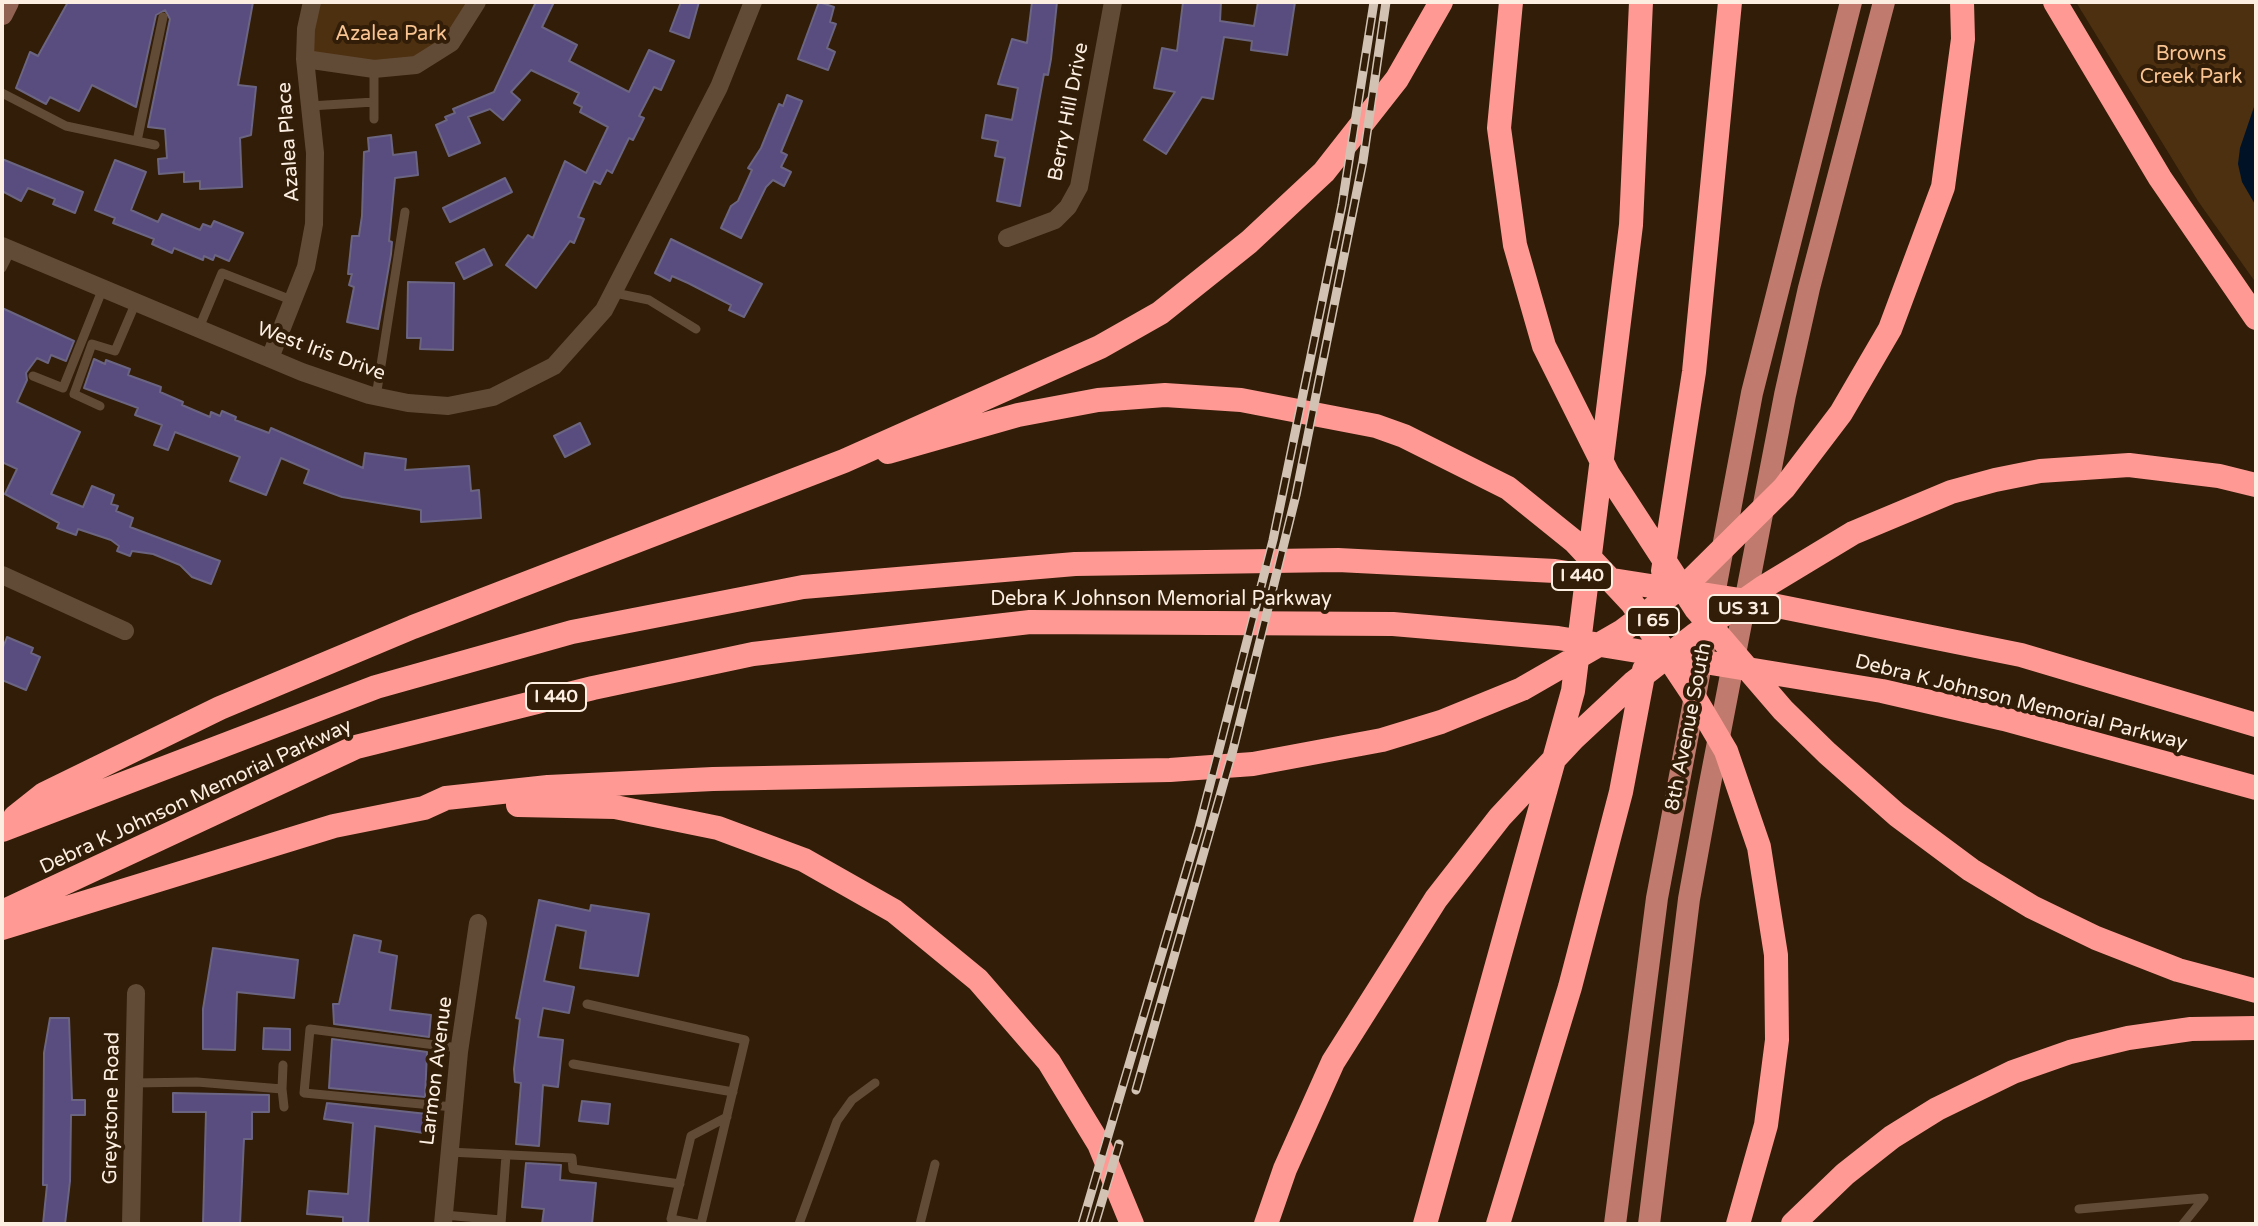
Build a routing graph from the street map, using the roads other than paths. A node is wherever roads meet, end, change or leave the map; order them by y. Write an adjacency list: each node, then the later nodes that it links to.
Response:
1 (8, 2): 14 (main road)
2 (312, 2): 16 (street, Azalea Place)
3 (477, 2): 17 (street, Azalea Place)
4 (753, 2): 29 (street, West Iris Drive)
5 (1113, 2): 25 (street, Berry Hill Drive)
6 (1441, 2): 39 (highway)
7 (1511, 2): 50 (highway)
8 (1641, 2): 78 (highway)
9 (1730, 2): 79 (highway, I 65)
10 (1851, 2): 80 (main road, 8th Avenue South / US 31)
11 (1884, 2): 81 (main road, 8th Avenue South / US 31)
12 (1962, 2): 45 (highway)
13 (2055, 2): 32 (highway)
14 (2, 14)
15 (163, 17): 22 (lane)
16 (305, 59): 17 (street, Azalea Place); 20 (street, Azalea Place)
17 (374, 69): 19 (lane)
18 (2, 93): 22 (lane)
19 (374, 102): 20 (lane); 21 (lane)
20 (310, 106): 30 (street, Azalea Place)
21 (374, 119)
22 (137, 141): 23 (lane)
23 (155, 145)
24 (405, 212): 37 (lane)
25 (1007, 238)
26 (6, 248): 27 (lane); 28 (street, West Iris Drive)
27 (2, 268)
28 (103, 288): 31 (street, West Iris Drive); 36 (lane)
29 (615, 293): 34 (lane); 37 (street, West Iris Drive)
30 (294, 301): 33 (lane); 35 (street, Azalea Place)
31 (136, 302): 33 (street, West Iris Drive); 38 (lane)
32 (2256, 318)
33 (199, 328): 35 (street, West Iris Drive)
34 (696, 329)
35 (270, 358): 37 (street, West Iris Drive)
36 (33, 376)
37 (376, 397)
38 (100, 406)
39 (844, 461): 46 (highway); 82 (highway)
40 (2256, 485): 77 (highway)
41 (2, 575): 42 (street)
42 (125, 631)
43 (2256, 725): 46 (highway, Debra K Johnson Memorial Parkway / I 440)
44 (2256, 788): 47 (highway, Debra K Johnson Memorial Parkway / I 440)
45 (424, 808): 49 (highway); 76 (highway)
46 (2, 829)
47 (2, 912)
48 (478, 923): 54 (street, Larmon Avenue)
49 (2, 928)
50 (2256, 991)
51 (136, 993): 57 (street, Greystone Road)
52 (587, 1004): 60 (lane)
53 (2256, 1028): 83 (highway)
54 (459, 1048): 62 (street, Larmon Avenue); 62 (lane)
55 (573, 1064): 60 (lane)
56 (283, 1065): 59 (lane)
57 (134, 1083): 59 (lane); 72 (street, Greystone Road)
58 (875, 1083): 74 (lane)
59 (282, 1089): 61 (lane)
60 (733, 1092): 63 (lane)
61 (284, 1107)
62 (453, 1107): 64 (street, Larmon Avenue)
63 (727, 1117): 67 (lane); 73 (lane)
64 (449, 1152): 65 (lane); 69 (street, Larmon Avenue)
65 (506, 1155): 67 (lane); 71 (lane)
66 (935, 1164): 75 (lane)
67 (680, 1184): 73 (lane)
68 (2079, 1209): 84 (lane)
69 (443, 1220): 70 (lane)
70 (473, 1221): 71 (lane)
71 (501, 1222)
72 (131, 1224)
73 (698, 1224)
74 (799, 1224)
75 (920, 1224)
76 (1132, 1224)
77 (1266, 1224)
78 (1425, 1224)
79 (1498, 1224)
80 (1615, 1224)
81 (1649, 1224)
82 (1738, 1224)
83 (1793, 1224)
84 (2183, 1224)

